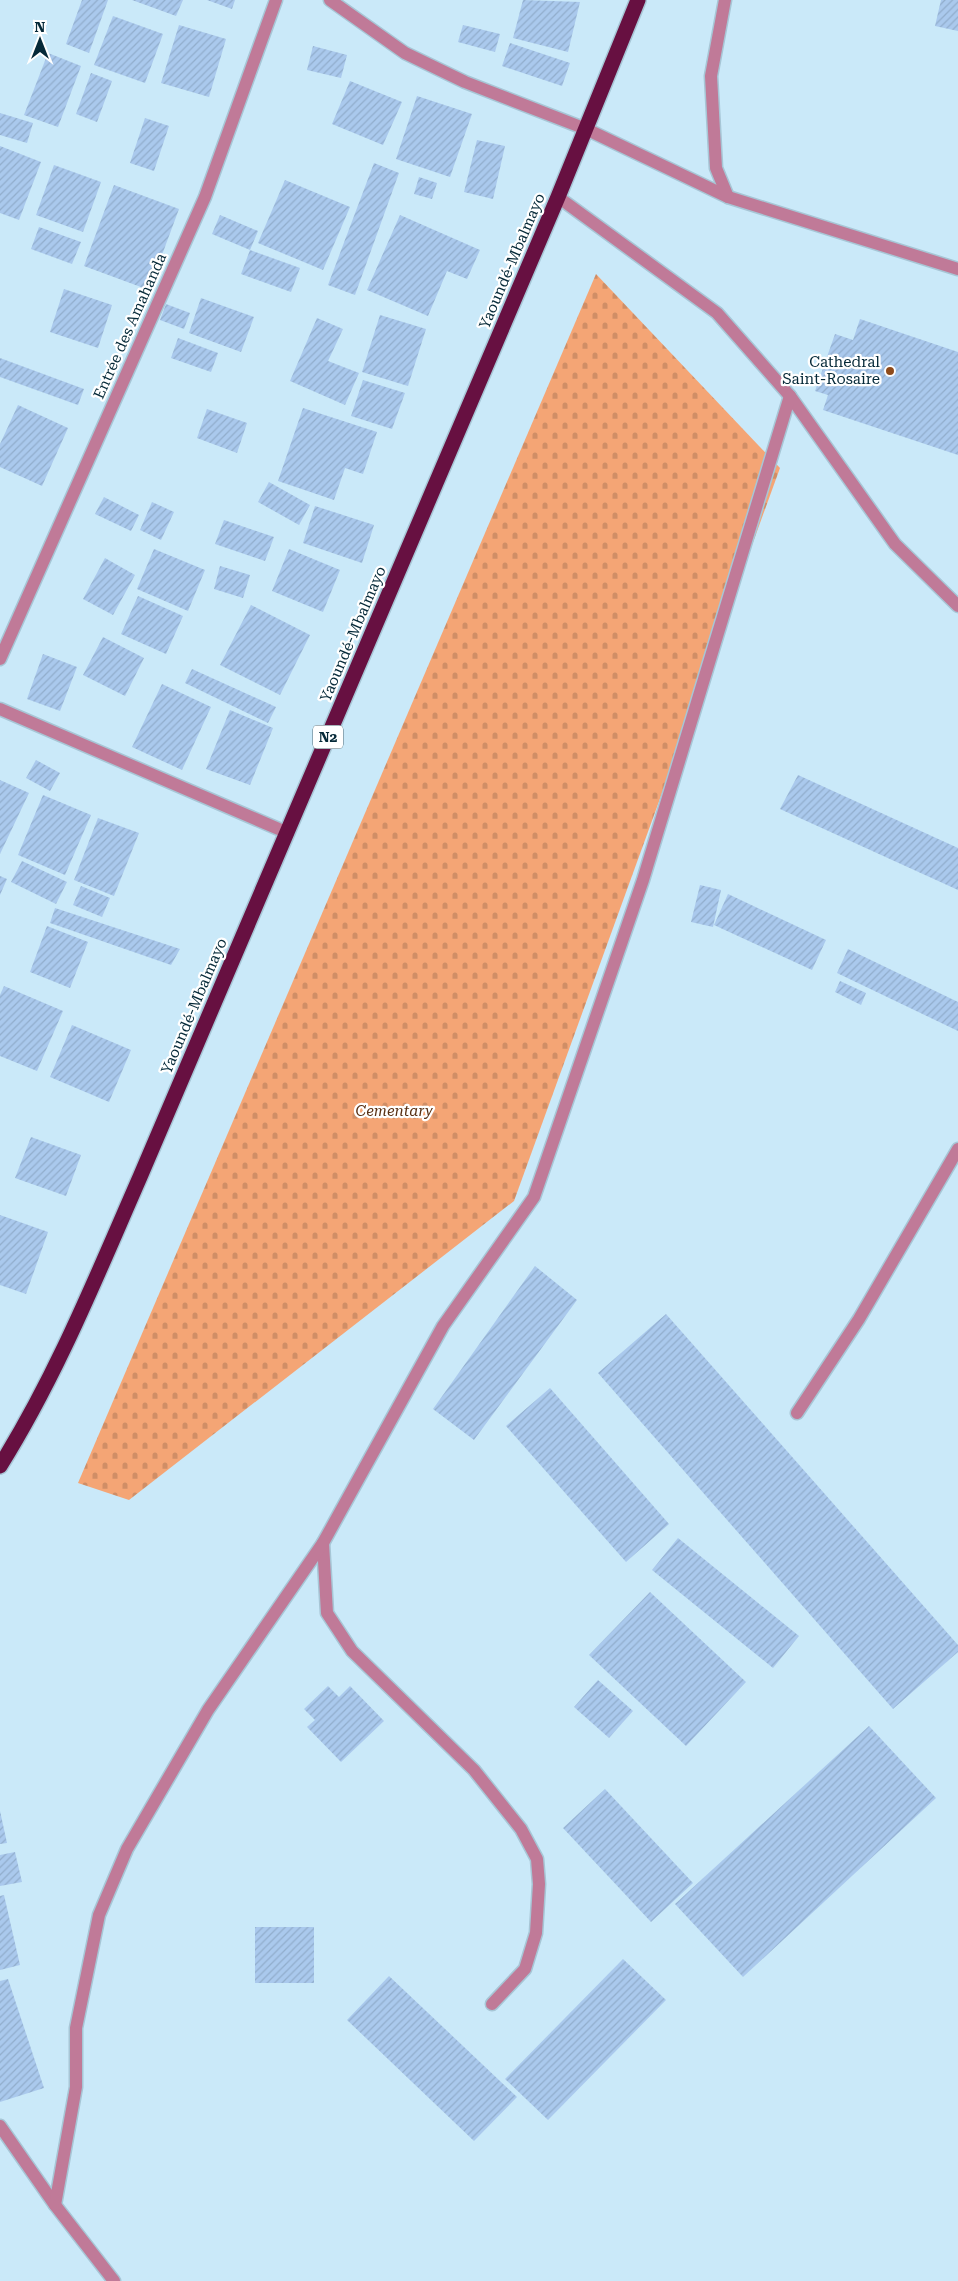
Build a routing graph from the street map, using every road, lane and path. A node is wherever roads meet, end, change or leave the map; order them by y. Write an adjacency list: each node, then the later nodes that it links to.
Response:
1 (276, 0): 11 (street, Entrée des Amahanda)
2 (330, 0): 5 (street)
3 (638, 0): 5 (highway, Yaoundé-Mbalmayo / N2)
4 (724, 0): 6 (street)
5 (586, 129): 6 (street); 7 (highway, Yaoundé-Mbalmayo / N2)
6 (728, 197): 8 (street)
7 (558, 198): 9 (street); 13 (highway, Yaoundé-Mbalmayo / N2)
8 (958, 269)
9 (790, 396): 10 (street); 17 (street)
10 (958, 606)
11 (0, 659)
12 (0, 709): 13 (street)
13 (288, 832): 16 (highway, Yaoundé-Mbalmayo / N2)
14 (958, 1149): 15 (street)
15 (797, 1413)
16 (0, 1466)
17 (323, 1543): 18 (street); 20 (street)
18 (492, 2004)
19 (0, 2126): 20 (street)
20 (55, 2205): 21 (street)
21 (114, 2281)

